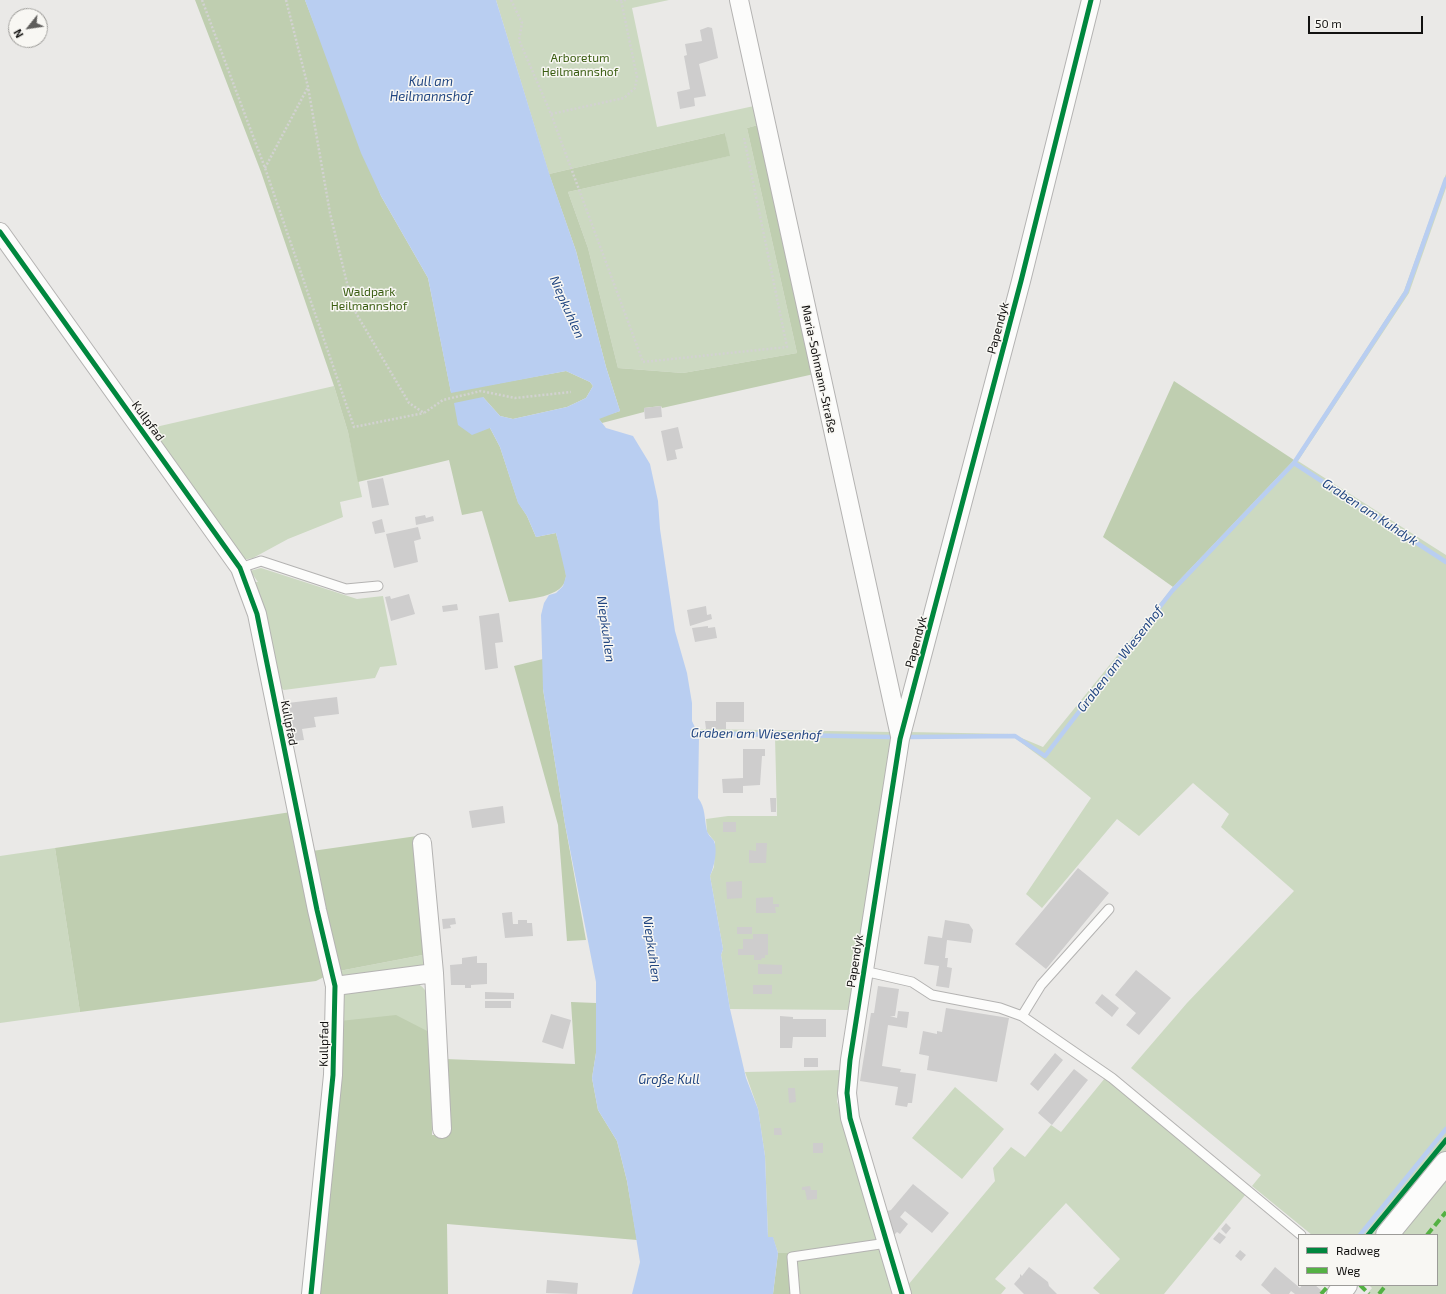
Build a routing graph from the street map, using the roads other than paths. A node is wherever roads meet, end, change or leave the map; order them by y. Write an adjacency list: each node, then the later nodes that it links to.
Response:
1 (739, 0): 6 (street, Maria-Sohmann-Straße)
2 (1090, 0): 6 (street, Papendyk)
3 (0, 232): 4 (street, Kullpfad)
4 (240, 568): 5 (lane); 11 (street, Kullpfad)
5 (378, 586)
6 (900, 738): 9 (street, Papendyk)
7 (422, 843): 10 (street)
8 (1109, 909): 12 (lane)
9 (864, 971): 12 (lane); 17 (street, Papendyk)
10 (434, 973): 11 (street); 13 (street)
11 (334, 986): 19 (street, Kullpfad)
12 (1022, 1016): 15 (lane)
13 (442, 1129)
14 (1446, 1164): 16 (main road)
15 (1300, 1234)
16 (1388, 1234)
17 (887, 1243): 20 (lane); 21 (street, Papendyk)
18 (1345, 1286): 22 (main road)
19 (311, 1294)
20 (795, 1294)
21 (902, 1294)
22 (1338, 1294)

